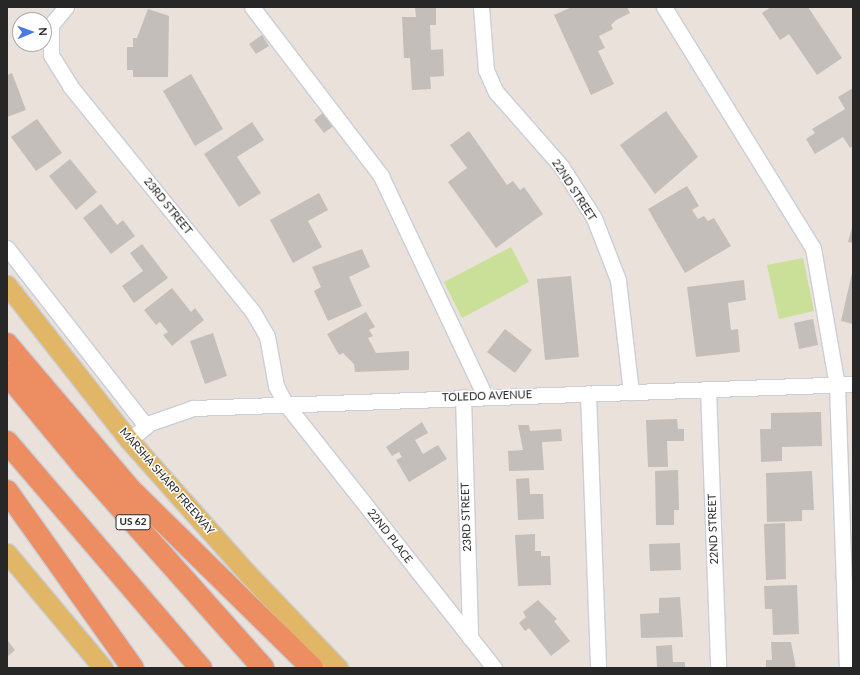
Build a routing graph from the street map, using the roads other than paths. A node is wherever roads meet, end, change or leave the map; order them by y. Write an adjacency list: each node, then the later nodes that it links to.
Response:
1 (252, 7): 14 (street)
2 (481, 7): 12 (street, 22ND STREET)
3 (664, 7): 10 (street)
4 (63, 11): 16 (street, 23RD STREET)
5 (7, 248): 17 (street)
6 (7, 285): 18 (main road, MARSHA SHARP FREEWAY)
7 (7, 344): 27 (highway)
8 (7, 374): 26 (highway, US 62)
9 (853, 384): 10 (street, TOLEDO AVENUE)
10 (837, 385): 11 (street, TOLEDO AVENUE); 32 (street)
11 (708, 389): 12 (street, TOLEDO AVENUE); 31 (street, 22ND STREET)
12 (630, 392): 13 (street, TOLEDO AVENUE)
13 (588, 393): 14 (street, TOLEDO AVENUE); 30 (street)
14 (485, 396): 15 (street, TOLEDO AVENUE)
15 (463, 397): 16 (street, TOLEDO AVENUE); 22 (street, 23RD STREET)
16 (285, 403): 17 (street, TOLEDO AVENUE); 22 (street, 22ND PLACE)
17 (146, 426): 18 (street, TOLEDO AVENUE)
18 (129, 440): 28 (main road, MARSHA SHARP FREEWAY)
19 (7, 442): 25 (highway)
20 (7, 491): 24 (highway)
21 (7, 553): 23 (main road)
22 (470, 638): 29 (street, 22ND PLACE)
23 (103, 668)
24 (133, 668)
25 (201, 668)
26 (263, 668)
27 (312, 668)
28 (338, 668)
29 (494, 668)
30 (598, 668)
31 (718, 668)
32 (847, 668)

